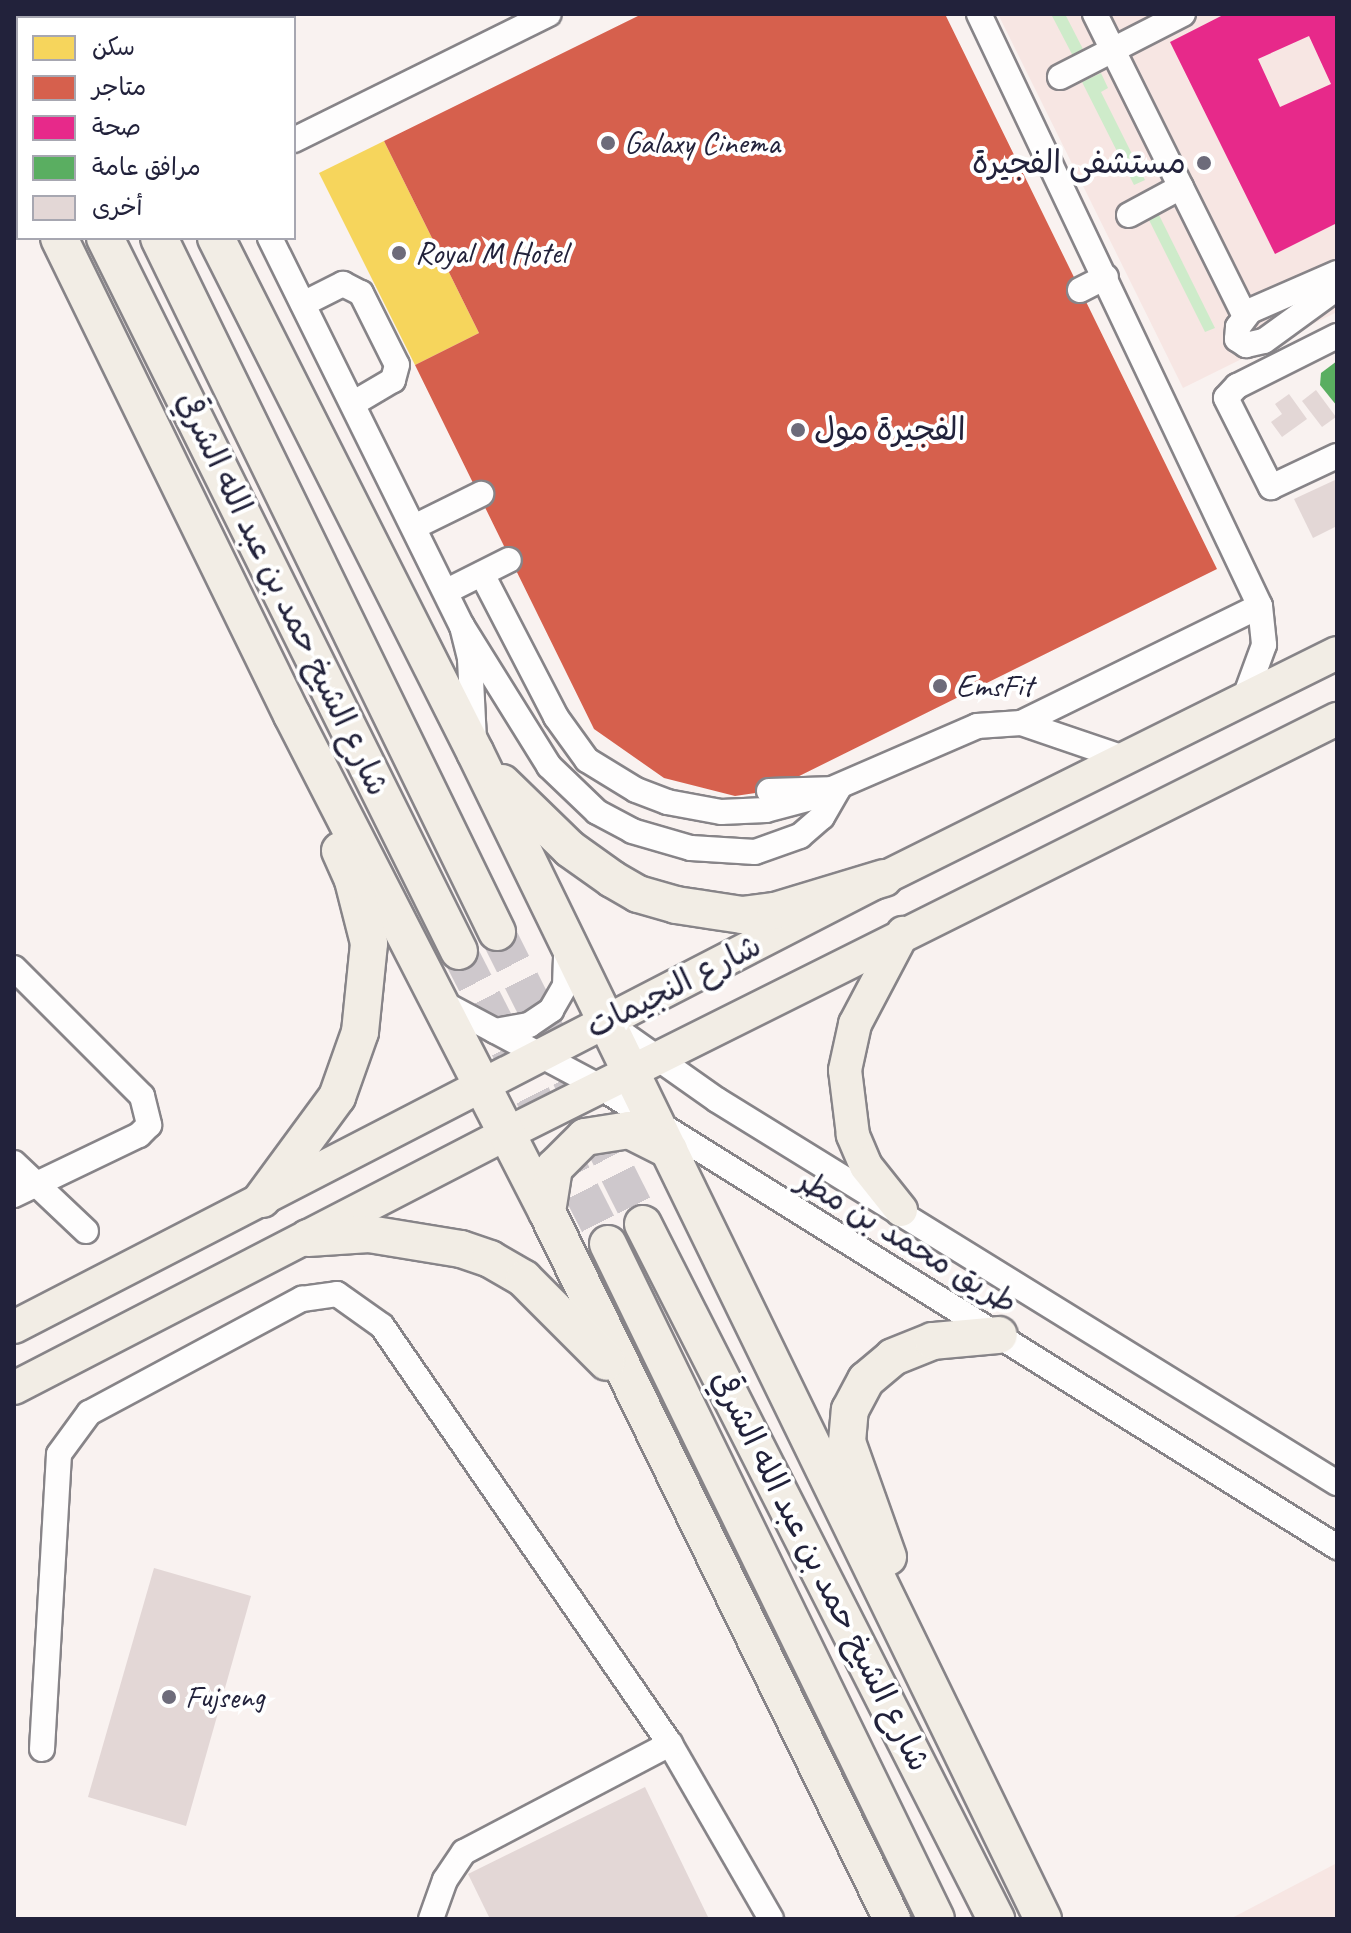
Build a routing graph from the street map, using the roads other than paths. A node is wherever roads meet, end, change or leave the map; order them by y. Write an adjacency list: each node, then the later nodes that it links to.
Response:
1 (549, 14): 7 (street)
2 (979, 14): 16 (street)
3 (1095, 14): 5 (street)
4 (1183, 14): 5 (street)
5 (1112, 50): 6 (street); 8 (street)
6 (1060, 77)
7 (296, 139)
8 (1181, 187): 9 (street); 20 (street)
9 (1129, 215)
10 (60, 240): 33 (highway)
11 (106, 240): 44 (highway, شارع الشيخ حمد بن عبد الله الشرقي)
12 (160, 240): 41 (highway, شارع الشيخ حمد بن عبد الله الشرقي)
13 (217, 240): 36 (highway)
14 (271, 240): 19 (street)
15 (1337, 273): 20 (street)
16 (1106, 277): 18 (street); 29 (street)
17 (1337, 288): 20 (street)
18 (1080, 290)
19 (303, 304): 22 (street); 22 (street)
20 (1245, 316)
21 (1337, 336): 23 (street)
22 (354, 403): 25 (street)
23 (1337, 456)
24 (481, 494): 25 (street)
25 (414, 527): 28 (street)
26 (509, 560): 27 (street)
27 (482, 574): 28 (street); 38 (street)
28 (447, 591): 30 (street)
29 (1260, 606): 32 (street); 35 (street)
30 (462, 626): 36 (street); 38 (street)
31 (1337, 653): 32 (main road, شارع النجيمات)
32 (1245, 697): 37 (main road, شارع النجيمات)
33 (292, 715): 46 (highway); 56 (highway)
34 (1337, 719): 43 (main road, شارع النجيمات)
35 (1021, 723): 37 (street); 38 (street)
36 (475, 752): 40 (highway); 42 (highway)
37 (1124, 758): 40 (main road, شارع النجيمات)
38 (838, 789): 39 (street)
39 (769, 791)
40 (884, 878): 47 (main road, شارع النجيمات)
41 (497, 932)
42 (563, 933): 47 (highway); 48 (street)
43 (903, 933): 50 (main road, شارع النجيمات); 57 (main road)
44 (459, 951)
45 (14, 968): 55 (street)
46 (439, 1001): 48 (street, طريق محمد بن مطر); 51 (highway)
47 (607, 1023): 49 (main road, شارع النجيمات); 50 (highway)
48 (495, 1031): 49 (street, طريق محمد بن مطر)
49 (544, 1055): 50 (street, طريق محمد بن مطر); 51 (main road, شارع النجيمات)
50 (629, 1072): 52 (main road, شارع النجيمات); 53 (highway); 57 (street, طريق محمد بن مطر)
51 (482, 1086): 52 (highway); 56 (main road, شارع النجيمات)
52 (506, 1134): 58 (highway); 61 (main road, شارع النجيمات)
53 (662, 1137): 58 (highway); 64 (street, طريق محمد بن مطر); 69 (highway)
54 (14, 1163): 55 (street)
55 (24, 1190): 60 (street)
56 (262, 1199): 63 (main road, شارع النجيمات)
57 (901, 1210): 67 (street, طريق محمد بن مطر)
58 (547, 1212): 66 (highway)
59 (643, 1224): 76 (highway, شارع الشيخ حمد بن عبد الله الشرقي)
60 (86, 1231)
61 (308, 1238): 65 (main road, شارع النجيمات); 66 (highway)
62 (608, 1244): 75 (highway, شارع الشيخ حمد بن عبد الله الشرقي)
63 (14, 1327)
64 (999, 1335): 68 (street, طريق محمد بن مطر); 69 (highway)
65 (14, 1388)
66 (634, 1393): 74 (highway)
67 (1337, 1483)
68 (1337, 1547)
69 (909, 1648): 77 (highway)
70 (670, 1744): 71 (street); 72 (street); 73 (street)
71 (42, 1749)
72 (431, 1919)
73 (771, 1919)
74 (892, 1919)
75 (936, 1919)
76 (996, 1919)
77 (1043, 1919)

